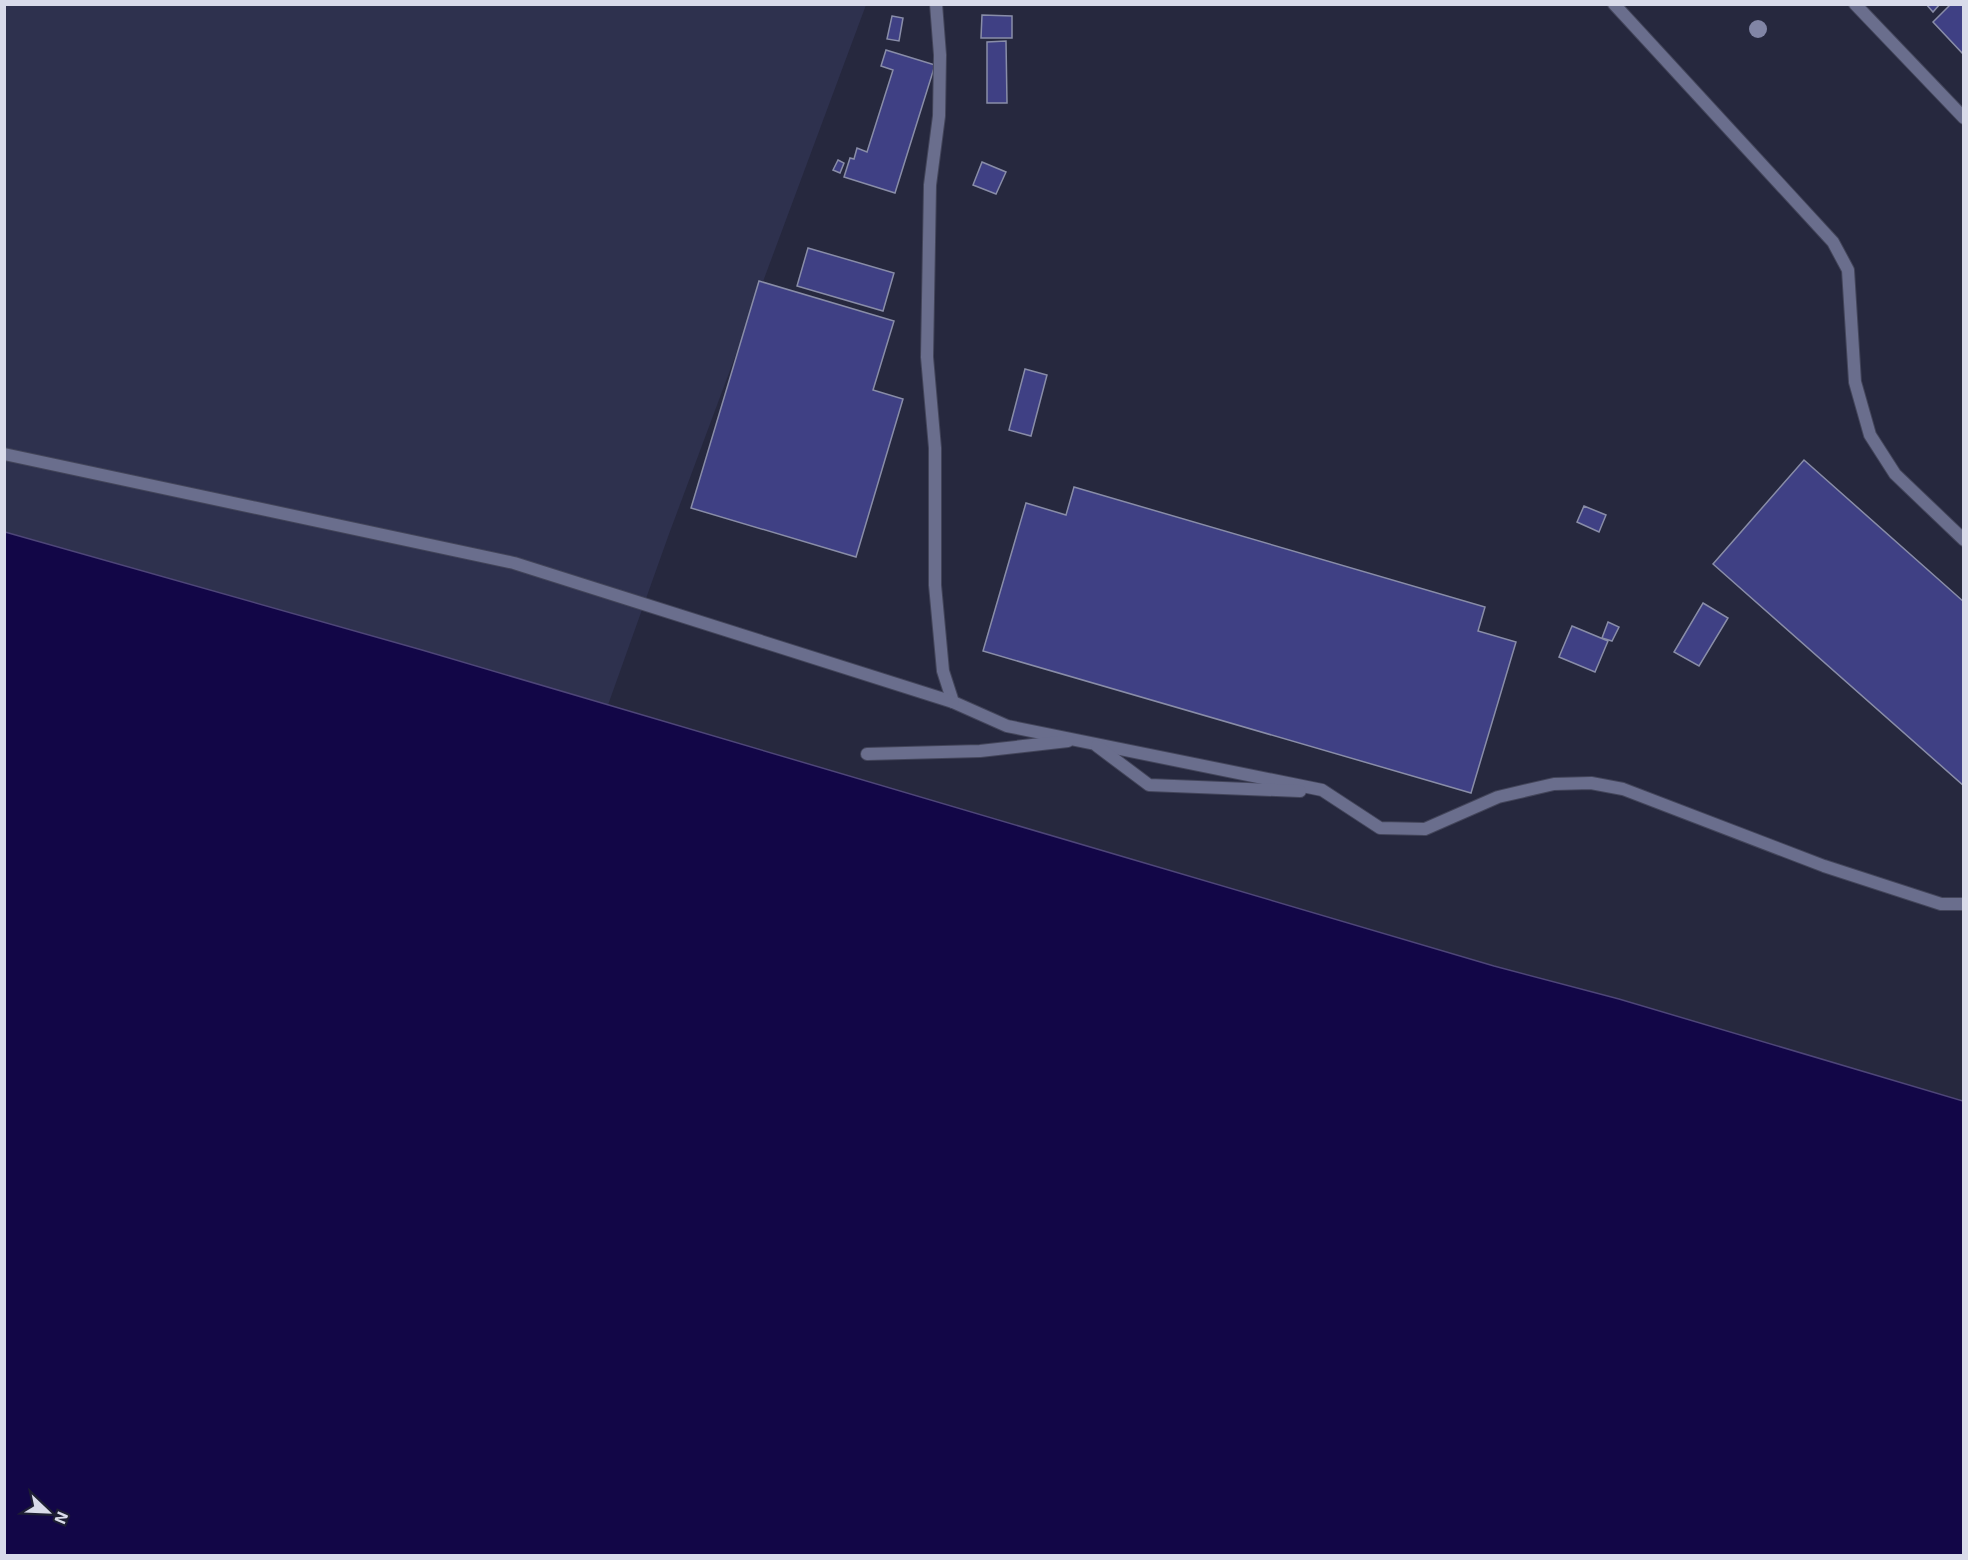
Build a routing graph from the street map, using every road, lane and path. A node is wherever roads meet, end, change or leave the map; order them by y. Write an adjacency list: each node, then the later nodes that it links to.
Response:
1 (936, 4): 7 (lane)
2 (1614, 4): 6 (lane)
3 (1855, 4): 4 (lane)
4 (1964, 118)
5 (4, 454): 7 (lane)
6 (1964, 540)
7 (953, 702): 9 (lane)
8 (867, 754): 9 (lane)
9 (1322, 790): 10 (lane)
10 (1964, 904)

